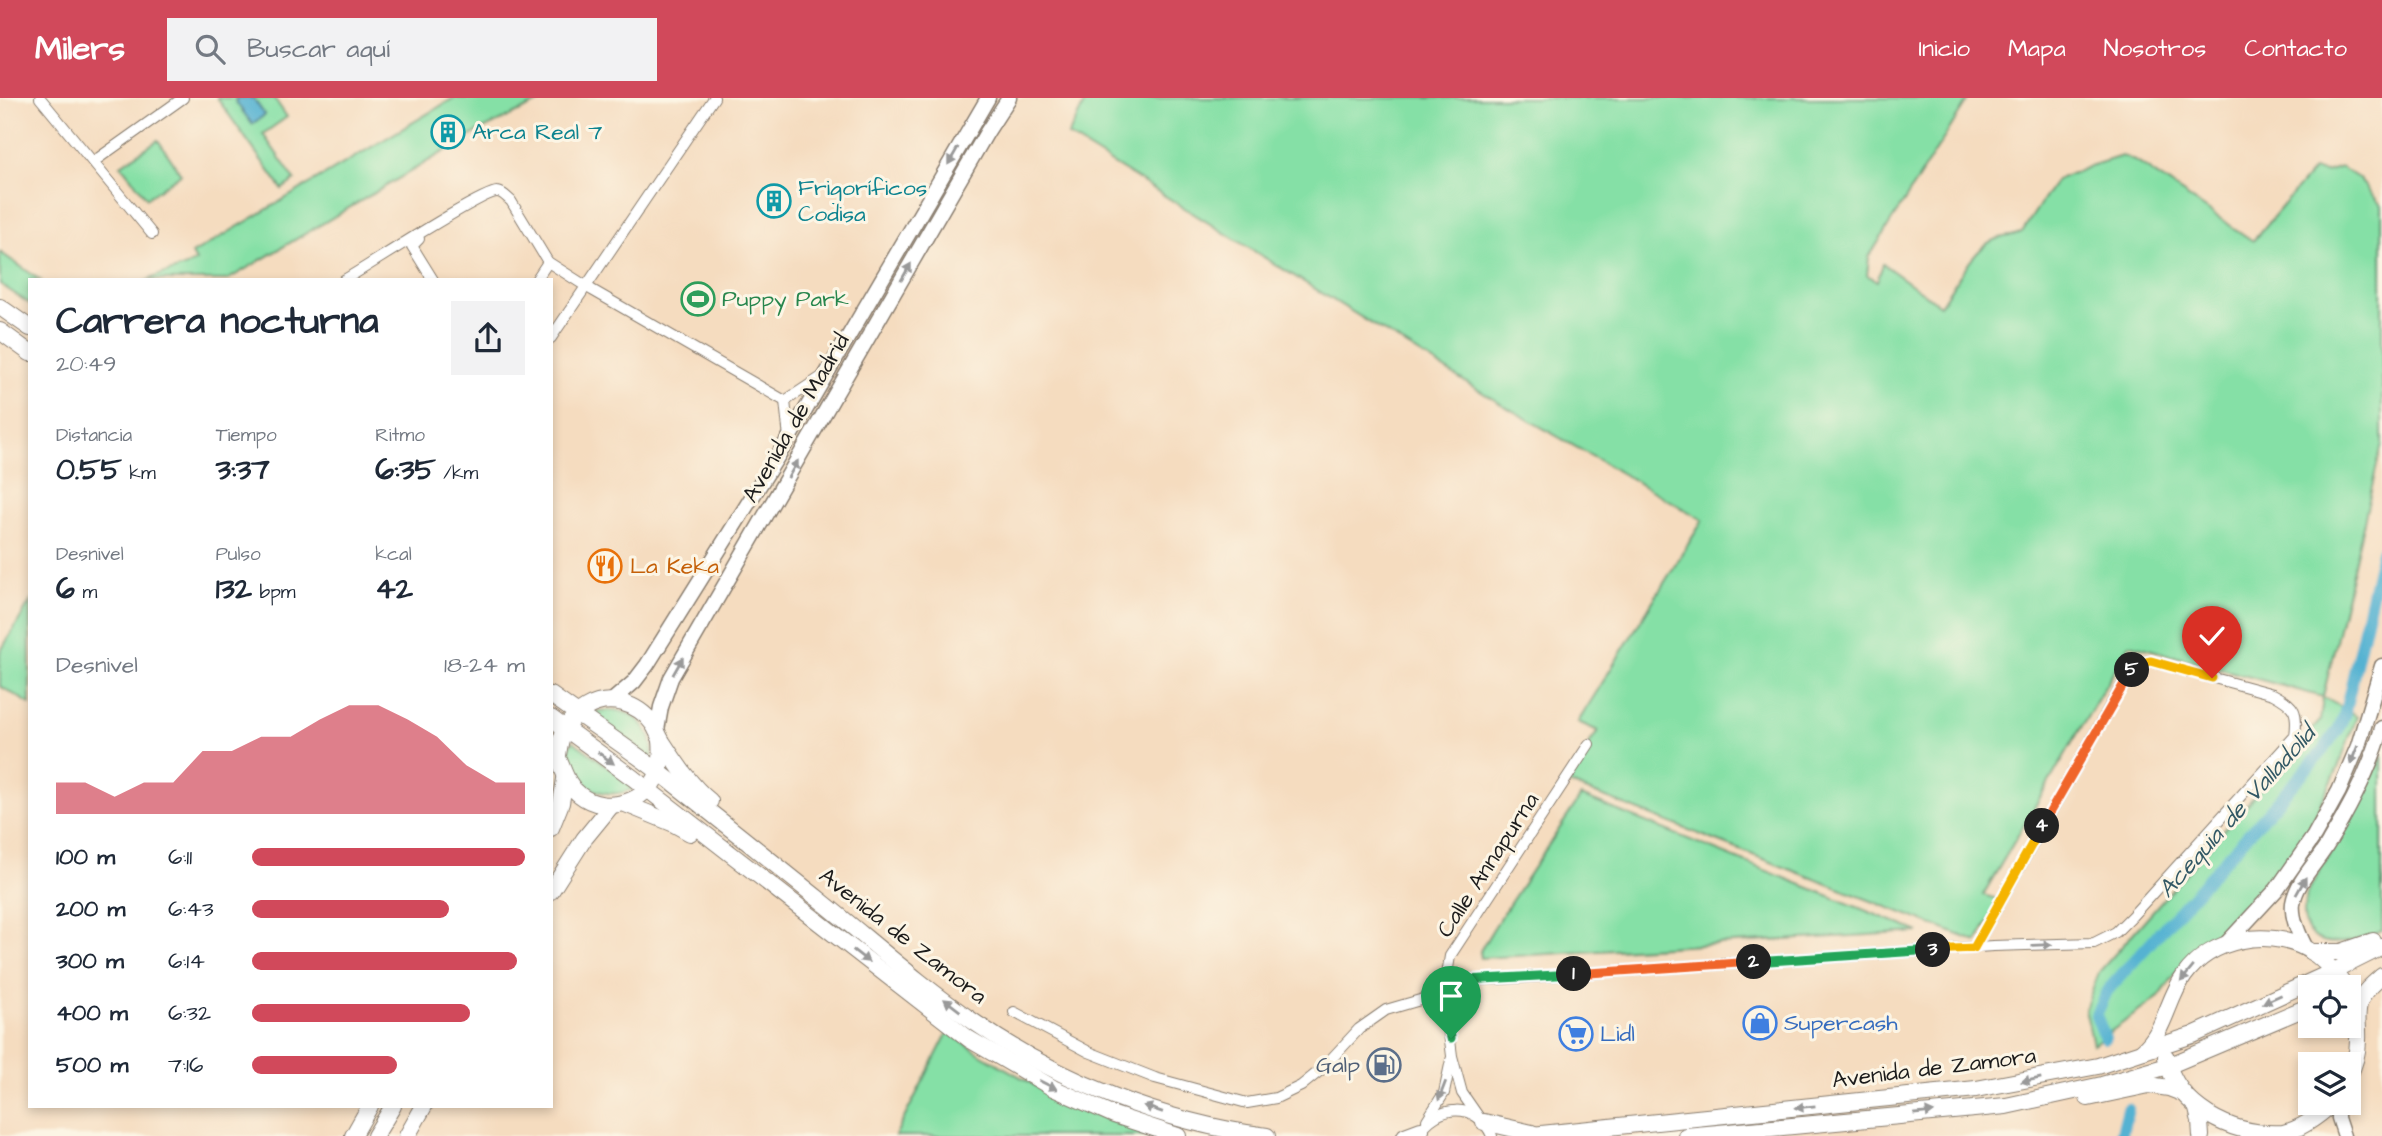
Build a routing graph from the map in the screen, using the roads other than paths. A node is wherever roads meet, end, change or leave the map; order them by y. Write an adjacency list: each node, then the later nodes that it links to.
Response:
1 (40, 98): 6 (street)
2 (183, 98): 6 (street)
3 (714, 98): 13 (street)
4 (989, 98): 19 (main road, Avenida de Madrid, one-way to 19)
5 (1010, 98): 28 (main road, Avenida de Madrid, one-way to 5)
6 (93, 162): 8 (street)
7 (429, 229): 9 (street); 10 (street); 11 (street)
8 (152, 234)
9 (548, 262): 12 (street); 13 (street)
10 (347, 278)
11 (432, 278)
12 (537, 278)
13 (586, 286): 17 (street); 20 (street)
14 (0, 307): 15 (highway)
15 (28, 327)
16 (0, 331): 18 (highway)
17 (553, 335)
18 (28, 352)
19 (827, 373): 20 (street); 21 (main road, Avenida de Madrid)
20 (785, 401): 21 (street, Avenida de Madrid)
21 (789, 438): 24 (main road, Avenida de Madrid)
22 (2382, 666): 40 (main road, one-way to 40)
23 (553, 696): 25 (highway, Avenida de Zamora)
24 (612, 701): 25 (highway); 28 (highway)
25 (577, 713): 26 (highway); 31 (highway, Avenida de Zamora)
26 (558, 723): 30 (highway); 33 (highway, Avenida de Zamora, one-way to 33)
27 (2382, 728): 43 (main road, one-way to 27)
28 (659, 735): 31 (highway); 37 (highway)
29 (1589, 744): 48 (street, Calle Annapurna)
30 (554, 751): 32 (highway)
31 (659, 772): 33 (highway); 37 (highway, Avenida de Zamora)
32 (565, 779): 34 (highway); 35 (highway)
33 (647, 789): 34 (highway); 38 (highway, Avenida de Zamora)
34 (617, 805): 36 (highway); 38 (highway)
35 (553, 823)
36 (553, 888)
37 (821, 901): 74 (highway, Avenida de Zamora, one-way to 37)
38 (808, 913): 73 (highway, Avenida de Zamora, one-way to 73)
39 (2382, 938): 43 (highway)
40 (2225, 945): 43 (highway); 52 (highway, one-way to 52)
41 (2382, 947): 44 (highway, Avenida de Zamora)
42 (1974, 948): 42 (street, one-way to 42); 48 (street)
43 (2309, 951): 44 (highway)
44 (2334, 971): 46 (highway); 53 (highway, Avenida de Zamora, one-way to 53)
45 (2382, 974): 47 (highway); 49 (highway)
46 (2337, 975)
47 (2361, 983)
48 (1444, 993): 51 (street, Avenida de Zamora); 55 (street, Calle Annapurna)
49 (2361, 1001)
50 (2298, 1011): 56 (highway, Avenida de Zamora)
51 (1014, 1012)
52 (2165, 1016): 53 (highway); 54 (highway)
53 (2164, 1046): 54 (highway, Avenida de Zamora); 56 (highway)
54 (2140, 1053): 67 (highway, Avenida de Zamora, one-way to 67)
55 (1452, 1056): 65 (street, Calle Annapurna); 66 (street, Calle Annapurna, one-way to 66)
56 (2168, 1066): 57 (highway); 58 (highway, Avenida de Zamora)
57 (2182, 1093): 58 (highway); 62 (highway)
58 (2006, 1105): 75 (highway, Avenida de Zamora, one-way to 58)
59 (369, 1108): 70 (highway)
60 (392, 1108): 71 (highway)
61 (423, 1108): 72 (highway)
62 (2197, 1109): 68 (highway); 76 (highway)
63 (2318, 1115): 69 (highway)
64 (2338, 1115): 77 (street)
65 (1485, 1126): 66 (street); 67 (highway, Avenida de Zamora)
66 (1417, 1131)
67 (1530, 1135)
68 (2253, 1135): 69 (highway)
69 (2289, 1135)
70 (353, 1136)
71 (375, 1136)
72 (407, 1136)
73 (1178, 1136)
74 (1267, 1136)
75 (1685, 1136)
76 (2201, 1136)
77 (2344, 1136)

